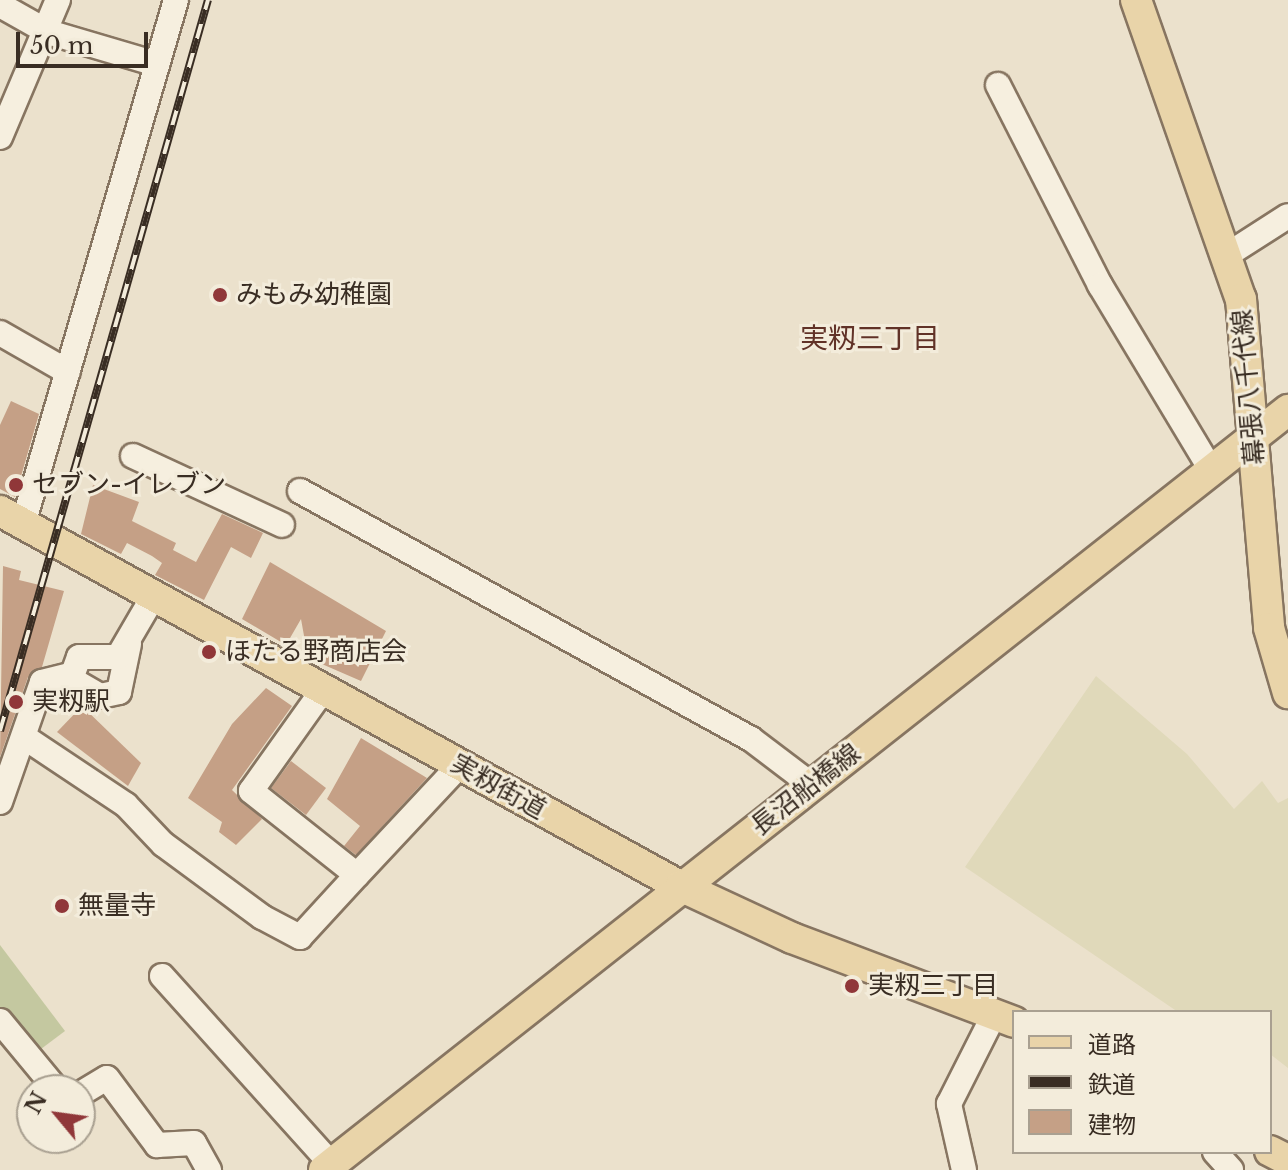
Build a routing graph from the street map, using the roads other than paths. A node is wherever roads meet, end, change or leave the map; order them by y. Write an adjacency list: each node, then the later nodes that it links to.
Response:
1 (58, 0): 5 (street)
2 (176, 0): 6 (street)
3 (1136, 0): 10 (main road, 幕張八千代線)
4 (0, 5): 5 (street)
5 (48, 32): 6 (street); 8 (street)
6 (157, 64): 12 (street)
7 (998, 85): 16 (street)
8 (0, 137)
9 (1288, 216): 10 (street)
10 (1227, 255): 14 (main road, 幕張八千代線)
11 (0, 333): 12 (street)
12 (68, 372): 18 (street)
13 (1288, 410): 14 (main road, 長沼船橋線)
14 (1253, 437): 16 (main road, 長沼船橋線); 24 (main road, 幕張八千代線)
15 (133, 456): 19 (street)
16 (1211, 470): 27 (main road, 長沼船橋線)
17 (300, 491): 27 (street)
18 (11, 518): 20 (main road, 実籾街道)
19 (282, 525)
20 (153, 597): 21 (street); 23 (main road, 実籾街道)
21 (129, 644): 22 (street); 22 (street)
22 (71, 675): 25 (street)
23 (323, 690): 26 (main road, 実籾街道); 29 (street)
24 (1288, 693)
25 (27, 739): 28 (street); 29 (street)
26 (460, 765): 29 (street); 30 (main road, 実籾街道)
27 (813, 786): 30 (main road, 長沼船橋線)
28 (0, 802)
29 (357, 875)
30 (680, 886): 32 (main road, 実籾街道); 37 (main road, 長沼船橋線)
31 (162, 976): 37 (street)
32 (1004, 1018): 39 (street)
33 (0, 1021): 34 (street)
34 (44, 1074)
35 (96, 1085): 38 (street)
36 (1217, 1154): 40 (street)
37 (327, 1167)
38 (209, 1170)
39 (964, 1170)
40 (1231, 1170)

